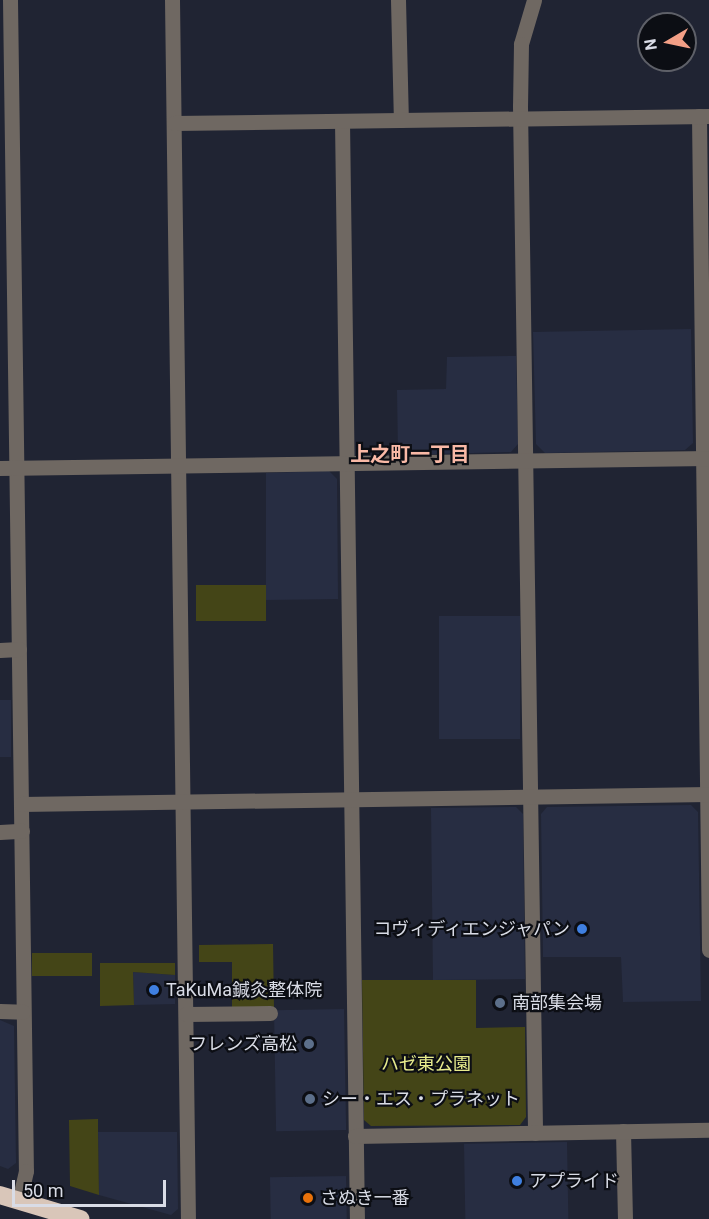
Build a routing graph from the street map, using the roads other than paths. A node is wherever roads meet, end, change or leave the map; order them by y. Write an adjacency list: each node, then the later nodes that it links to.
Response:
1 (10, 0): 10 (street)
2 (172, 0): 9 (street)
3 (398, 0): 7 (street)
4 (534, 0): 6 (street)
5 (704, 116): 6 (street); 11 (street)
6 (521, 118): 7 (street); 12 (street)
7 (401, 120): 8 (street)
8 (342, 121): 9 (street); 13 (street)
9 (174, 123): 14 (street)
10 (7, 330): 15 (street)
11 (706, 458): 12 (street); 17 (street)
12 (527, 460): 13 (street); 21 (street)
13 (346, 463): 14 (street); 22 (street)
14 (180, 465): 15 (street); 23 (street)
15 (17, 467): 16 (street); 18 (street)
16 (0, 468)
17 (707, 591): 20 (street)
18 (19, 649): 19 (street); 24 (street)
19 (0, 650)
20 (708, 794): 21 (street); 27 (street)
21 (531, 796): 22 (street); 34 (street)
22 (351, 799): 23 (street); 35 (street)
23 (183, 801): 24 (street); 31 (street)
24 (21, 804): 25 (street)
25 (22, 831): 26 (street); 29 (street)
26 (0, 832)
27 (709, 950)
28 (0, 1011): 29 (street)
29 (23, 1012): 37 (street)
30 (270, 1013): 31 (street)
31 (186, 1014): 39 (street)
32 (709, 1130): 33 (street)
33 (623, 1131): 34 (street); 41 (street)
34 (535, 1133): 35 (street)
35 (355, 1136): 40 (street)
36 (0, 1196): 37 (highway)
37 (19, 1201): 38 (highway)
38 (80, 1219)
39 (188, 1219)
40 (357, 1219)
41 (625, 1219)

